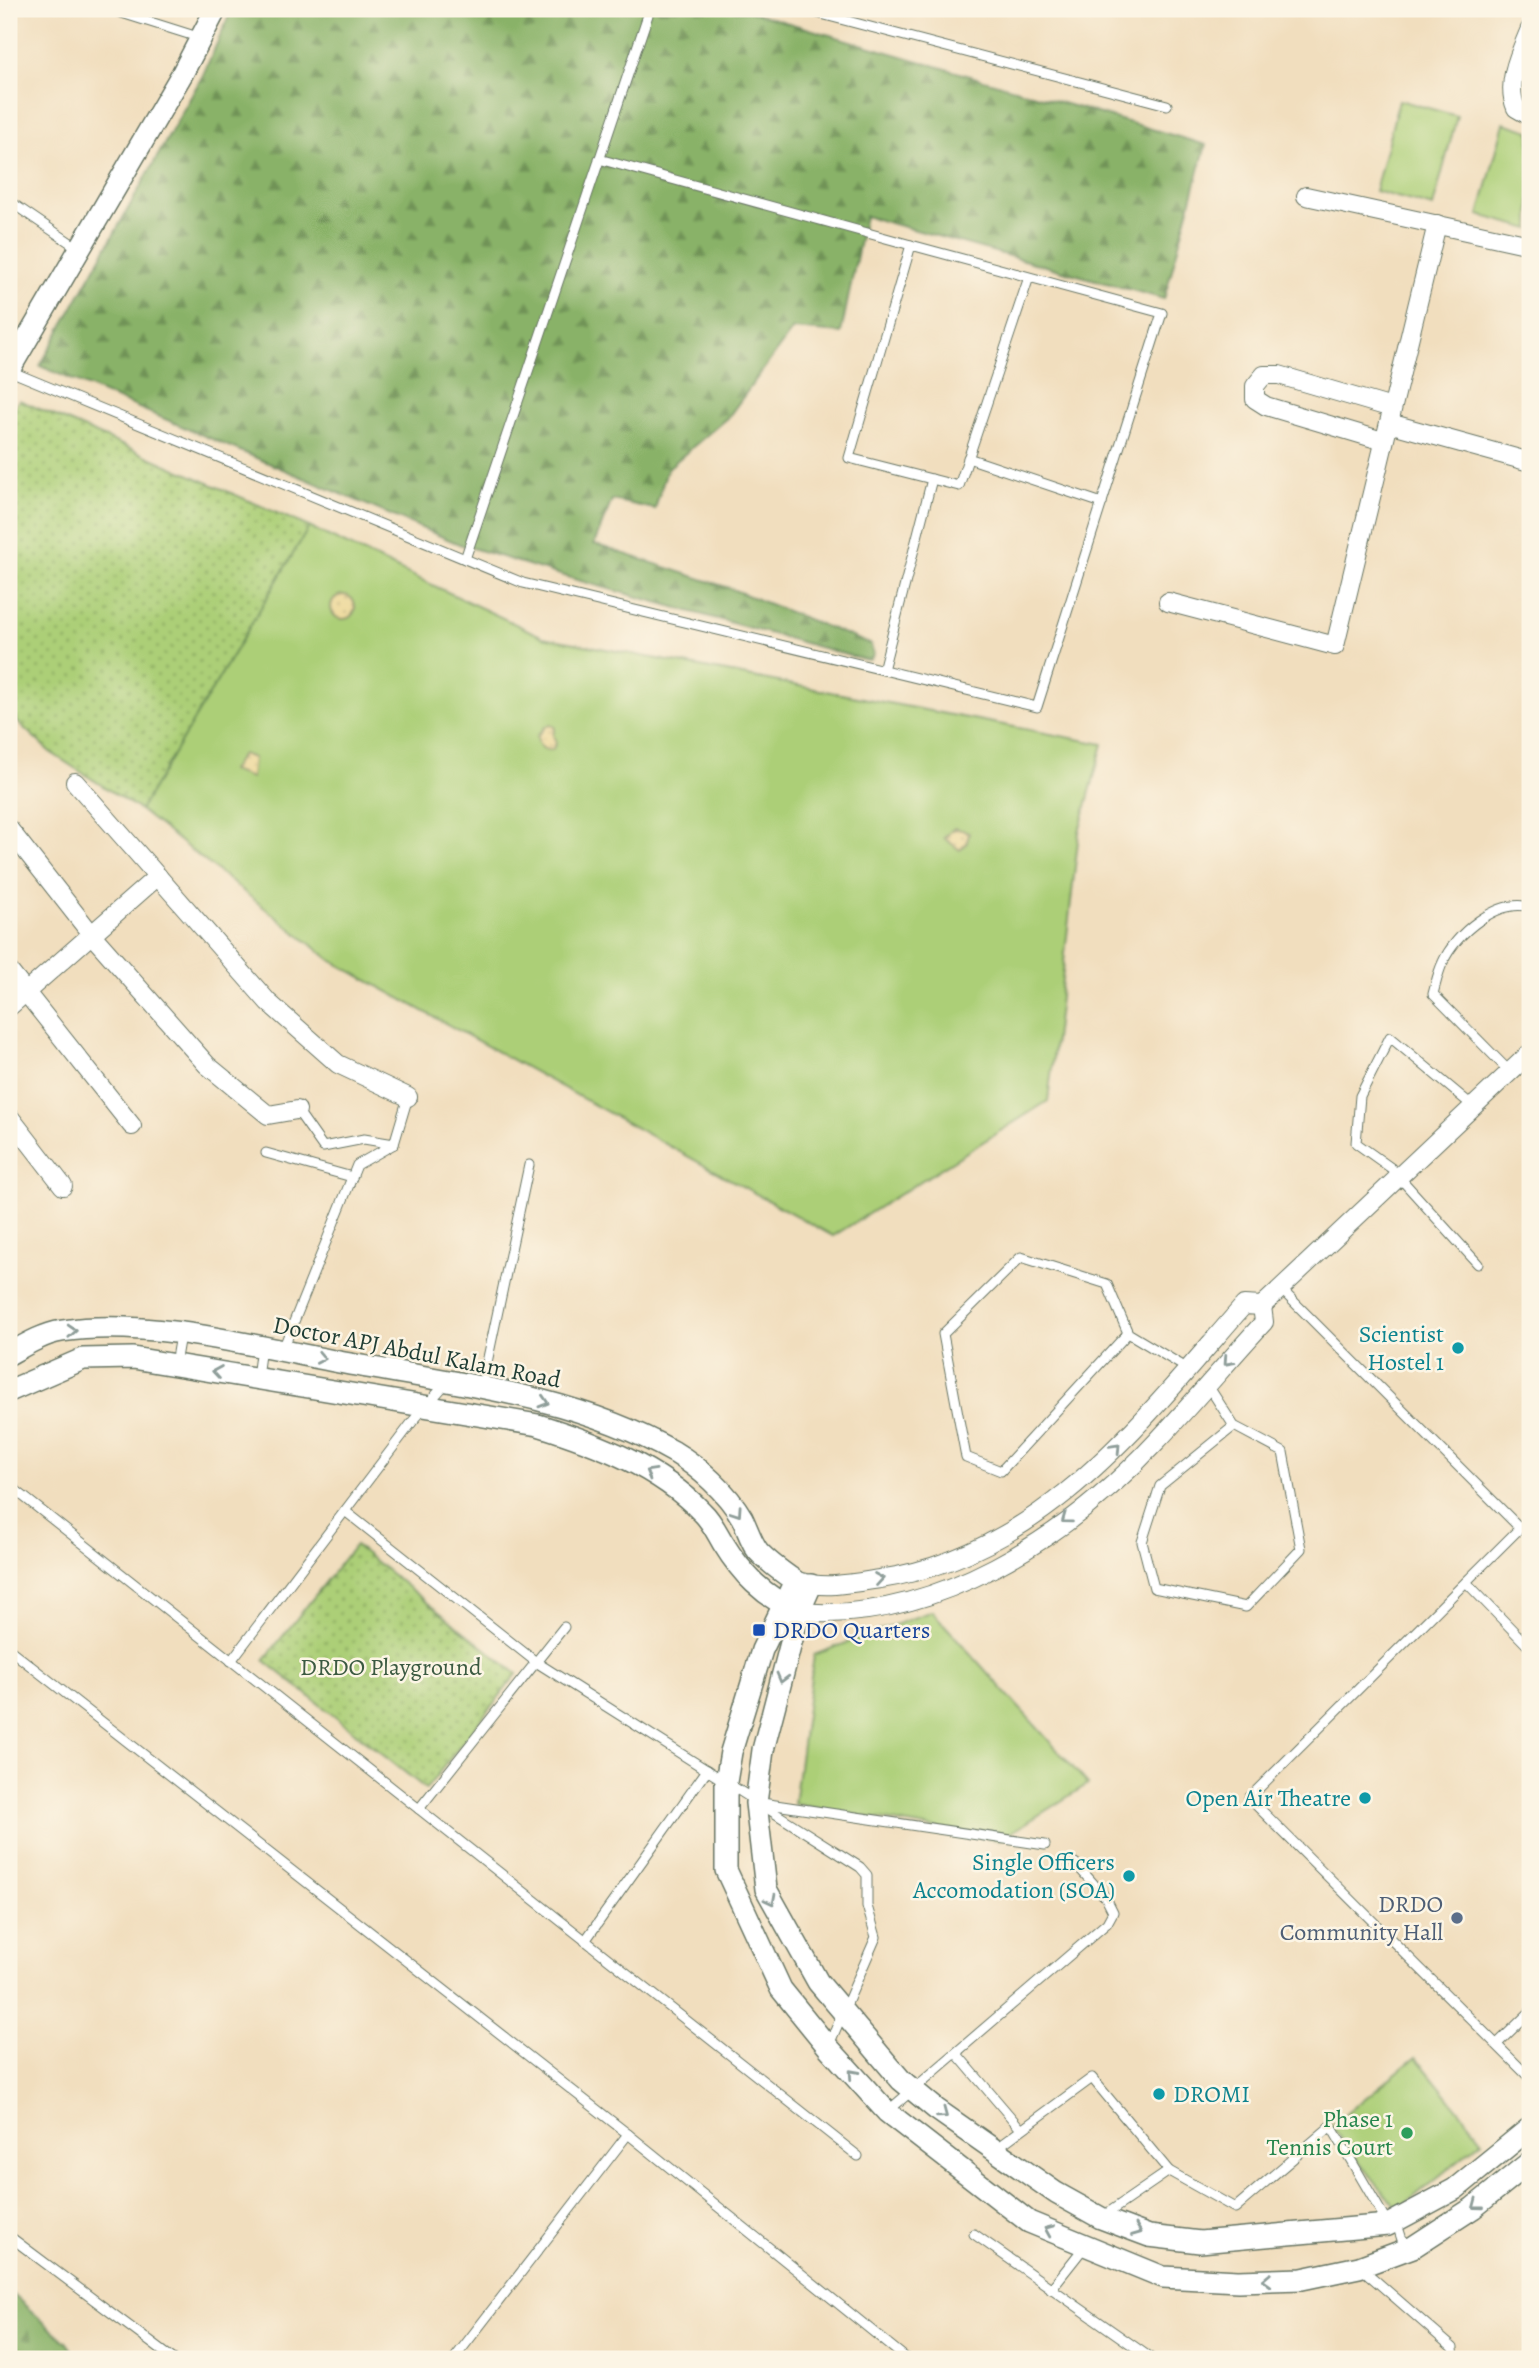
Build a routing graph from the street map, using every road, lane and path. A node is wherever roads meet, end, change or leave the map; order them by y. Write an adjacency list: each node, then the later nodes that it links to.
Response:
1 (109, 9): 6 (lane)
2 (216, 9): 6 (street)
3 (650, 9): 9 (lane)
4 (802, 9): 7 (lane)
5 (1530, 29): 8 (street)
6 (202, 38): 15 (street)
7 (1167, 105)
8 (1530, 116)
9 (599, 159): 13 (lane); 24 (lane)
10 (1306, 196): 12 (street)
11 (9, 201): 15 (lane)
12 (1437, 224): 14 (street); 18 (street)
13 (911, 245): 16 (lane); 22 (lane)
14 (1530, 245)
15 (78, 248): 17 (street)
16 (1028, 277): 20 (lane); 23 (lane)
17 (9, 370): 24 (lane)
18 (1390, 415): 19 (street); 19 (street); 21 (street)
19 (1383, 442): 25 (street)
20 (968, 458): 22 (lane); 23 (lane)
21 (1530, 462)
22 (932, 479): 26 (lane)
23 (1102, 503): 26 (lane)
24 (465, 559): 26 (lane)
25 (1168, 602)
26 (883, 670)
27 (75, 782): 29 (street)
28 (9, 829): 31 (street)
29 (158, 876): 31 (street); 37 (street)
30 (1530, 907): 36 (lane)
31 (92, 935): 33 (street); 39 (street)
32 (9, 971): 33 (street)
33 (26, 992): 34 (street); 41 (street)
34 (9, 1007)
35 (1530, 1053): 36 (street)
36 (1511, 1072): 38 (street)
37 (408, 1097): 42 (lane)
38 (1474, 1107): 46 (street); 46 (lane)
39 (297, 1110): 42 (lane)
40 (9, 1116): 47 (street)
41 (132, 1126)
42 (394, 1144): 45 (lane)
43 (266, 1153): 45 (lane)
44 (528, 1166): 61 (lane)
45 (352, 1177): 54 (lane)
46 (1399, 1177): 48 (lane); 49 (street)
47 (63, 1186)
48 (1478, 1264)
49 (1281, 1289): 50 (street); 68 (lane)
50 (1262, 1306): 57 (street); 60 (street, one-way to 60)
51 (1128, 1333): 51 (lane); 57 (lane)
52 (180, 1335): 53 (street, Doctor APJ Abdul Kalam Road); 55 (street, Doctor APJ Abdul Kalam Road, one-way to 52); 56 (lane)
53 (261, 1347): 54 (street, Doctor APJ Abdul Kalam Road); 58 (lane)
54 (282, 1351): 59 (street, Doctor APJ Abdul Kalam Road, one-way to 59)
55 (9, 1354)
56 (175, 1365): 58 (street, one-way to 56); 62 (street)
57 (1188, 1369): 60 (street); 70 (street, one-way to 57)
58 (257, 1379): 63 (street)
59 (449, 1380): 61 (street, Doctor APJ Abdul Kalam Road); 63 (lane)
60 (1207, 1384): 64 (lane); 71 (street, one-way to 71)
61 (481, 1387): 70 (street, Doctor APJ Abdul Kalam Road, one-way to 70)
62 (9, 1391)
63 (426, 1406): 66 (lane); 71 (street, one-way to 63)
64 (1234, 1426): 64 (lane)
65 (9, 1485): 75 (lane)
66 (345, 1511): 75 (lane); 76 (lane)
67 (1530, 1518): 68 (lane)
68 (1520, 1528): 69 (lane)
69 (1466, 1582): 73 (lane); 86 (lane)
70 (803, 1583): 71 (street)
71 (791, 1608): 78 (street); 79 (street, one-way to 79)
72 (564, 1627): 76 (lane)
73 (1530, 1648)
74 (9, 1649): 94 (lane)
75 (231, 1661): 80 (lane)
76 (536, 1662): 77 (lane); 80 (lane)
77 (707, 1770): 78 (lane); 83 (lane)
78 (726, 1782): 79 (lane); 87 (street)
79 (757, 1803): 81 (lane); 84 (street, one-way to 84); 84 (lane)
80 (419, 1809): 83 (lane)
81 (1045, 1845)
82 (1075, 1863): 88 (lane)
83 (585, 1941): 96 (lane)
84 (844, 2010): 87 (lane); 90 (street)
85 (1530, 2012): 86 (lane)
86 (1497, 2044): 89 (lane)
87 (828, 2048): 91 (street, one-way to 87)
88 (956, 2053): 90 (lane); 92 (lane)
89 (1530, 2078)
90 (914, 2090): 91 (lane); 95 (street, one-way to 95)
91 (887, 2112): 103 (street, one-way to 91)
92 (1020, 2128): 95 (lane); 98 (lane)
93 (1530, 2128): 100 (street)
94 (628, 2134): 108 (lane); 109 (lane)
95 (993, 2151): 99 (street)
96 (858, 2156)
97 (1530, 2162): 104 (street, one-way to 104)
98 (1170, 2171): 99 (lane); 100 (lane)
99 (1101, 2218): 100 (street, one-way to 100)
100 (1392, 2223): 104 (lane)
101 (974, 2234): 106 (lane)
102 (9, 2236): 107 (lane)
103 (1085, 2246): 105 (street, one-way to 103); 106 (lane)
104 (1405, 2250): 105 (street)
105 (1359, 2267): 111 (lane)
106 (1051, 2289): 110 (lane)
107 (173, 2359)
108 (454, 2359)
109 (907, 2359)
110 (1152, 2359)
111 (1454, 2359)

